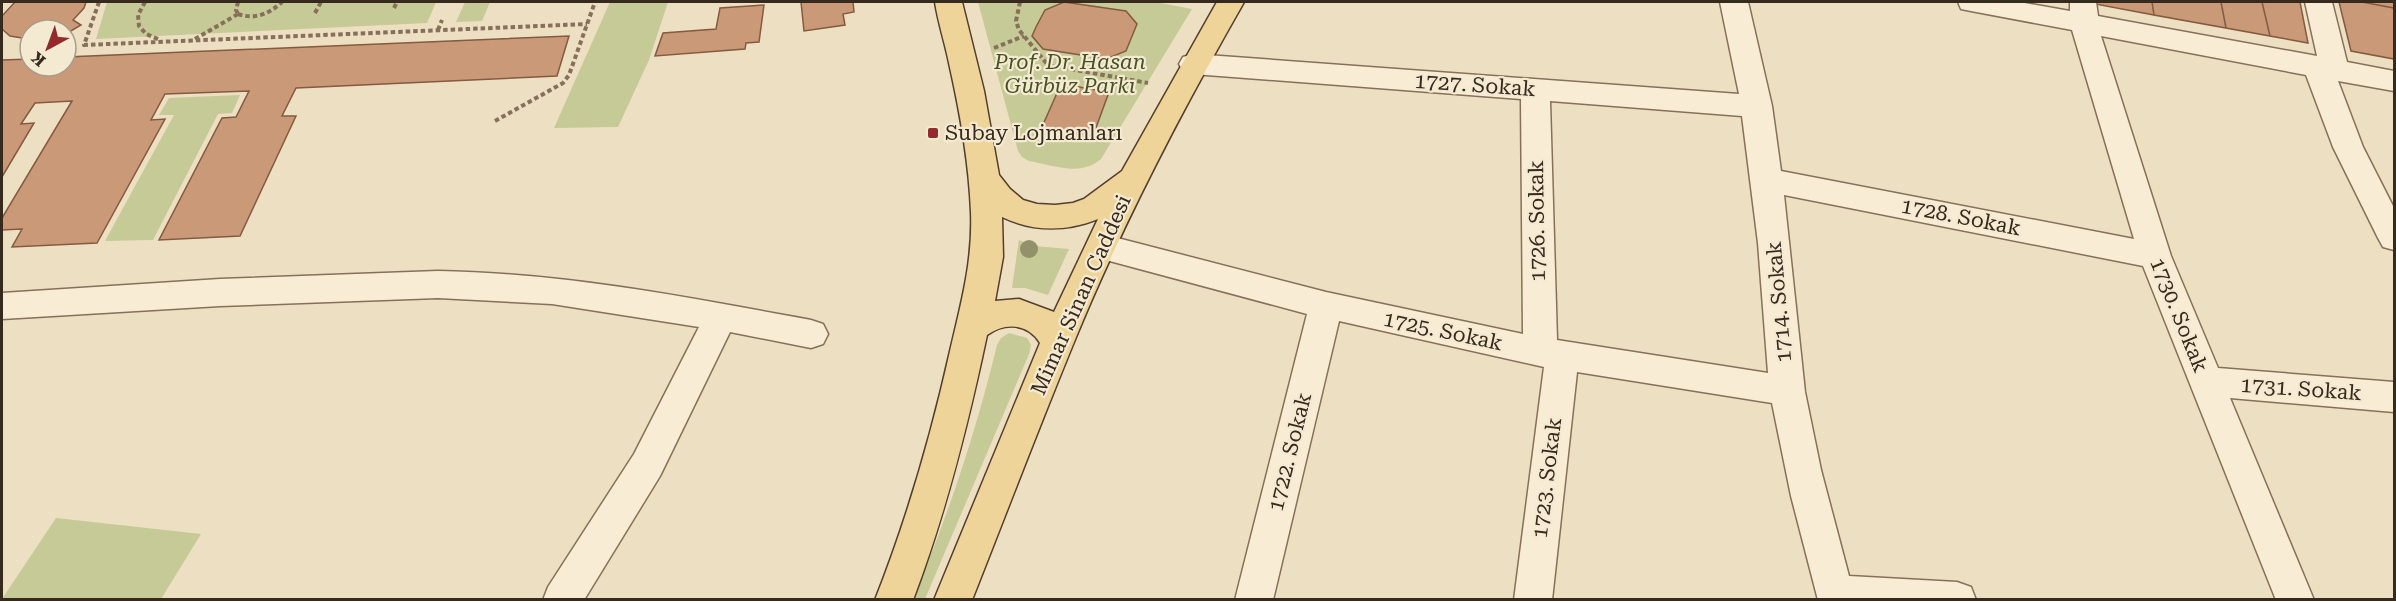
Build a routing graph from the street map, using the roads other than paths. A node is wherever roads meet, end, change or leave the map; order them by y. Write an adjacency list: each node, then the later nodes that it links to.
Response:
1 (948, 2): 12 (main road)
2 (1230, 2): 7 (main road, Mimar Sinan Caddesi)
3 (1734, 2): 11 (street, 1714. Sokak)
4 (1971, 2): 6 (street)
5 (2319, 2): 8 (street)
6 (2084, 12): 8 (street); 18 (street, 1730. Sokak)
7 (1193, 64): 10 (street, 1727. Sokak); 13 (main road, Mimar Sinan Caddesi)
8 (2326, 69): 9 (street); 16 (street)
9 (2394, 81)
10 (1535, 90): 11 (street, 1727. Sokak); 25 (street, 1726. Sokak)
11 (1757, 106): 14 (street, 1714. Sokak)
12 (983, 176): 15 (main road); 22 (main road)
13 (1132, 179): 15 (main road); 17 (main road, Mimar Sinan Caddesi)
14 (1766, 180): 18 (street, 1728. Sokak); 27 (street, 1714. Sokak)
15 (1059, 218): 17 (main road)
16 (2394, 238)
17 (1102, 247): 19 (street, 1725. Sokak); 24 (main road, Mimar Sinan Caddesi)
18 (2155, 256): 26 (street, 1730. Sokak)
19 (1326, 305): 25 (street, 1725. Sokak); 33 (street, 1722. Sokak)
20 (2, 306): 21 (street)
21 (721, 317): 23 (street); 30 (street)
22 (973, 327): 24 (main road); 31 (main road)
23 (812, 334)
24 (1057, 342): 32 (main road, Mimar Sinan Caddesi)
25 (1551, 354): 27 (street, 1725. Sokak); 34 (street, 1723. Sokak)
26 (2206, 382): 28 (street, 1731. Sokak); 36 (street, 1730. Sokak)
27 (1788, 391): 29 (street, 1714. Sokak)
28 (2394, 397)
29 (1836, 596): 35 (street)
30 (562, 600)
31 (894, 600)
32 (953, 600)
33 (1254, 600)
34 (1533, 600)
35 (1957, 600)
36 (2295, 600)

